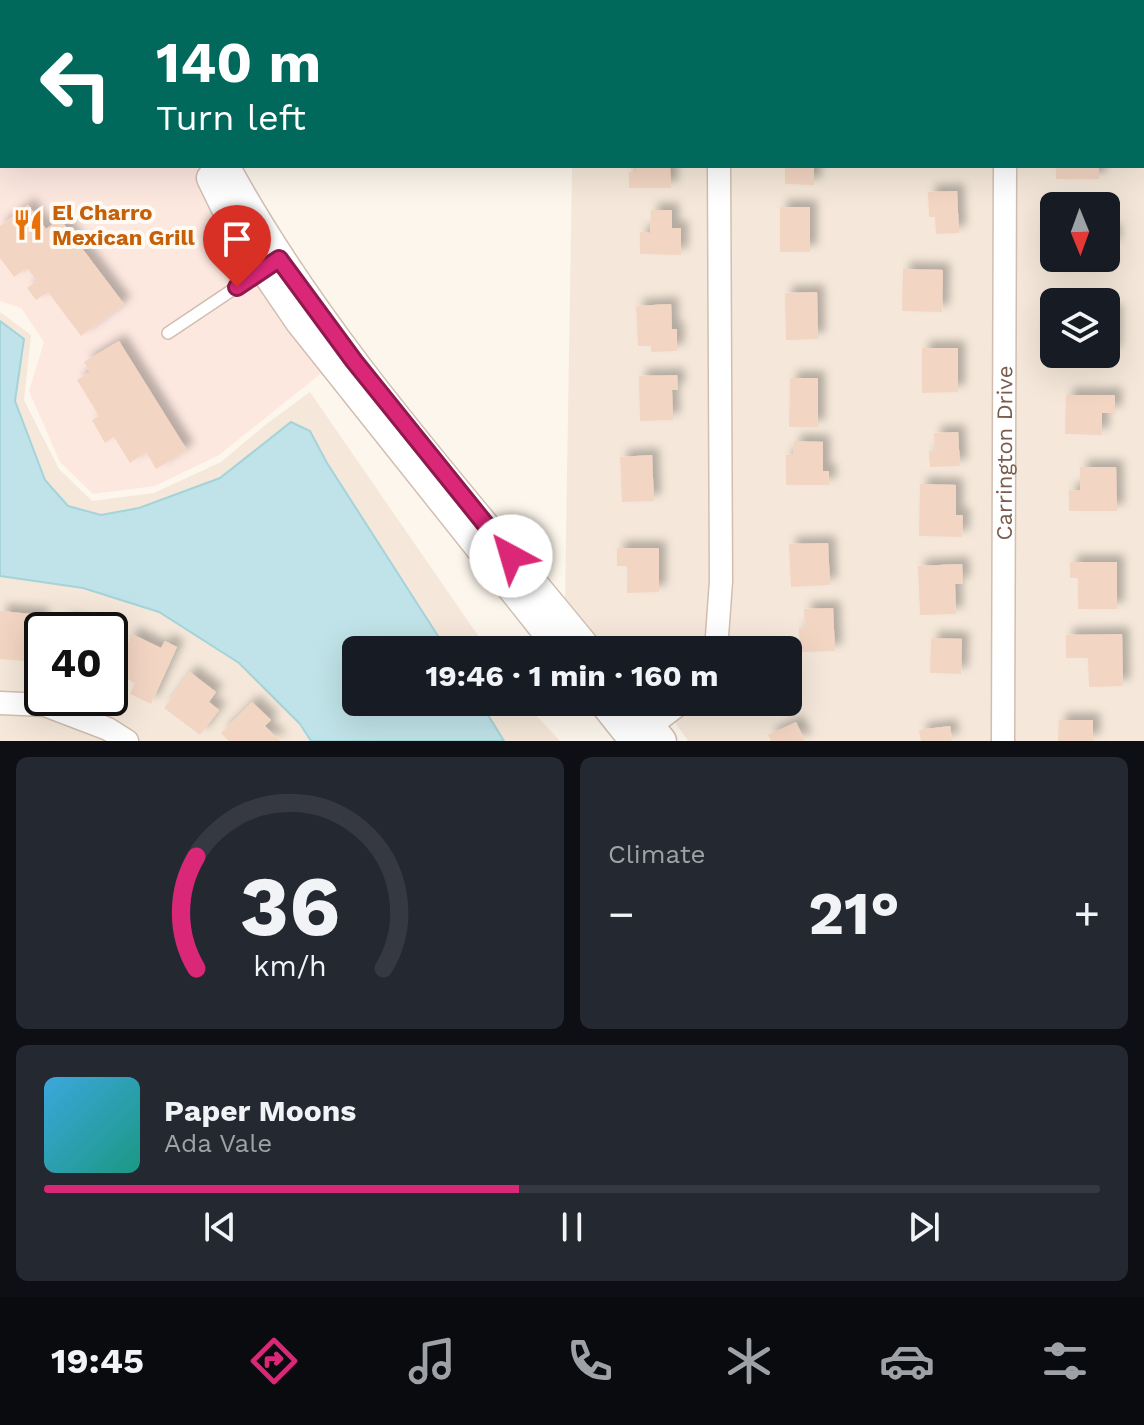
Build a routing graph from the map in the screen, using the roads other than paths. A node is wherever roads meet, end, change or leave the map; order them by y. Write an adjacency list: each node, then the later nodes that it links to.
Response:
1 (207, 168): 5 (street)
2 (226, 168): 5 (street)
3 (719, 168): 9 (street)
4 (1005, 168): 16 (street, Carrington Drive)
5 (271, 264): 6 (lane); 7 (street); 8 (street)
6 (168, 333)
7 (550, 636)
8 (577, 636)
9 (718, 636)
10 (0, 703): 15 (street)
11 (618, 716): 14 (street)
12 (635, 716): 14 (street)
13 (666, 716): 14 (street)
14 (642, 738)
15 (127, 741)
16 (1003, 741)

